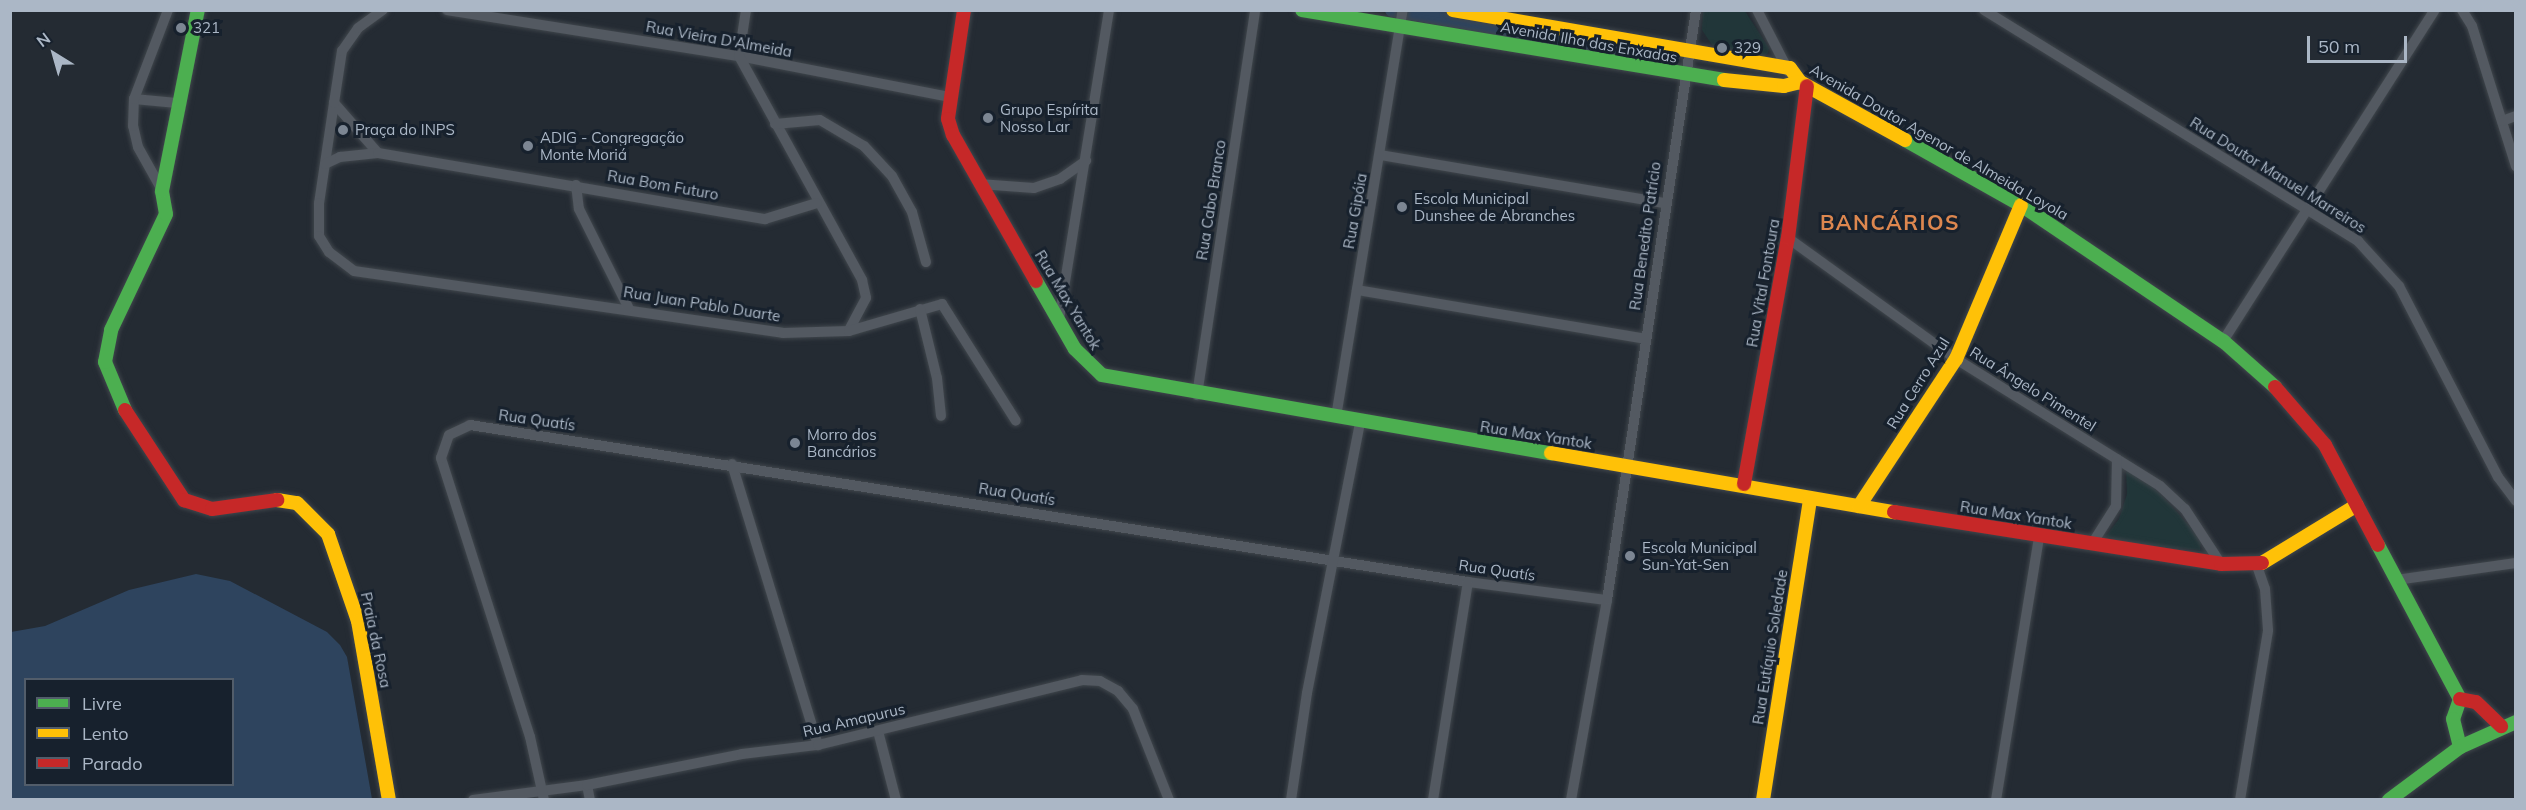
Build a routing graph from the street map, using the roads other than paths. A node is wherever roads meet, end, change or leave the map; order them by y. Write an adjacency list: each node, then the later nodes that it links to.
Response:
1 (168, 10): 25 (street)
2 (198, 10): 26 (street)
3 (383, 10): 27 (street)
4 (447, 10): 19 (street, Rua Vieira D'Almeida)
5 (746, 10): 19 (street)
6 (964, 10): 24 (street, Rua Max Yantok)
7 (1109, 10): 33 (street)
8 (1255, 10): 53 (street, Rua Cabo Branco)
9 (1302, 10): 17 (street, Avenida Ilha das Enxadas)
10 (1403, 10): 17 (street, Rua Gipóia)
11 (1453, 10): 18 (street, Avenida Ilha das Enxadas)
12 (1696, 10): 18 (street, Rua Benedito Patrício)
13 (1757, 10): 20 (street, Avenida Doutor Agenor de Almeida Loyola)
14 (2435, 10): 42 (street)
15 (2462, 10): 29 (street)
16 (1987, 11): 42 (street, Rua Doutor Manuel Marreiros)
17 (1400, 26): 21 (street, Avenida Ilha das Enxadas); 32 (street, Rua Gipóia)
18 (1691, 52): 20 (street, Avenida Ilha das Enxadas); 21 (street, Rua Benedito Patrício)
19 (739, 56): 24 (street, Rua Vieira D'Almeida); 30 (street)
20 (1790, 69): 22 (street, Avenida Doutor Agenor de Almeida Loyola); 23 (street, Avenida Doutor Agenor de Almeida Loyola)
21 (1686, 76): 23 (street, Avenida Ilha das Enxadas); 40 (street, Rua Benedito Patrício)
22 (1803, 84): 23 (street, Avenida Ilha das Enxadas); 41 (street, Avenida Doutor Agenor de Almeida Loyola); 43 (street, Rua Vital Fontoura)
23 (1784, 86)
24 (949, 97): 36 (street, Rua Max Yantok)
25 (134, 99): 26 (street); 38 (street)
26 (177, 103): 38 (street)
27 (334, 103): 31 (street); 34 (street)
28 (2516, 116): 29 (street)
29 (2502, 121): 35 (street)
30 (775, 124): 39 (street); 44 (street)
31 (378, 153): 34 (street, Rua Bom Futuro); 37 (street, Rua Bom Futuro)
32 (1380, 155): 40 (street); 45 (street, Rua Gipóia)
33 (1086, 161): 36 (street); 48 (street)
34 (325, 164): 46 (street, Rua Juan Pablo Duarte)
35 (2516, 166)
36 (979, 184): 48 (street, Rua Max Yantok)
37 (576, 185): 39 (street, Rua Bom Futuro); 46 (street)
38 (162, 191): 84 (street, Praia da Rosa)
39 (817, 203): 49 (street)
40 (1665, 203): 50 (street, Rua Benedito Patrício)
41 (2020, 205): 51 (street, Avenida Doutor Agenor de Almeida Loyola); 52 (street, Rua Cerro Azul)
42 (2306, 206): 51 (street); 63 (street, Rua Doutor Manuel Marreiros)
43 (1788, 238): 52 (street, Rua Ângelo Pimentel); 61 (street, Rua Vital Fontoura)
44 (926, 262)
45 (1357, 290): 50 (street); 55 (street, Rua Gipóia)
46 (628, 308): 49 (street, Rua Juan Pablo Duarte)
47 (920, 309): 49 (street, Rua Juan Pablo Duarte); 54 (street); 56 (street, Rua Juan Pablo Duarte)
48 (1059, 320): 53 (street, Rua Max Yantok)
49 (849, 331)
50 (1646, 339): 60 (street, Rua Benedito Patrício)
51 (2223, 341): 64 (street, Avenida Doutor Agenor de Almeida Loyola)
52 (1956, 359): 58 (street, Rua Ângelo Pimentel); 65 (street, Rua Cerro Azul)
53 (1197, 394): 55 (street, Rua Max Yantok)
54 (941, 416)
55 (1336, 417): 57 (street, Rua Max Yantok)
56 (1016, 421)
57 (1360, 423): 60 (street, Rua Max Yantok); 68 (street)
58 (2117, 459): 67 (street); 70 (street, Rua Ângelo Pimentel)
59 (732, 464): 68 (street, Rua Quatís); 79 (street); 82 (street, Rua Quatís)
60 (1626, 466): 61 (street, Rua Max Yantok); 74 (street, Rua Benedito Patrício)
61 (1744, 484): 62 (street, Rua Max Yantok)
62 (1810, 499): 65 (street, Rua Max Yantok); 92 (street, Rua Eutíquio Soledade)
63 (2516, 501)
64 (2357, 505): 71 (street); 72 (street, Avenida Doutor Agenor de Almeida Loyola)
65 (1859, 506): 66 (street, Rua Max Yantok)
66 (2039, 536): 67 (street, Rua Max Yantok); 93 (street)
67 (2092, 544): 70 (street, Rua Max Yantok)
68 (1336, 560): 73 (street, Rua Quatís); 89 (street)
69 (2516, 562): 72 (street)
70 (2221, 564): 71 (street, Rua Max Yantok)
71 (2257, 566): 94 (street)
72 (2396, 580): 75 (street, Avenida Doutor Agenor de Almeida Loyola)
73 (1468, 582): 74 (street, Rua Quatís); 90 (street)
74 (1607, 600): 91 (street, Rua Benedito Patrício)
75 (2460, 699): 77 (street); 80 (street)
76 (2516, 722): 77 (street)
77 (2501, 726): 80 (street)
78 (878, 731): 79 (street, Rua Amapurus); 87 (street); 88 (street, Rua Amapurus)
79 (818, 745): 81 (street, Rua Amapurus)
80 (2460, 747): 83 (street)
81 (587, 785): 82 (street, Rua Amapurus); 86 (street)
82 (543, 795): 85 (street, Rua Amapurus)
83 (2391, 799): 95 (street)
84 (389, 800)
85 (473, 800)
86 (590, 800)
87 (896, 800)
88 (1169, 800)
89 (1291, 800)
90 (1433, 800)
91 (1571, 800)
92 (1763, 800)
93 (1996, 800)
94 (2240, 800)
95 (2407, 800)

